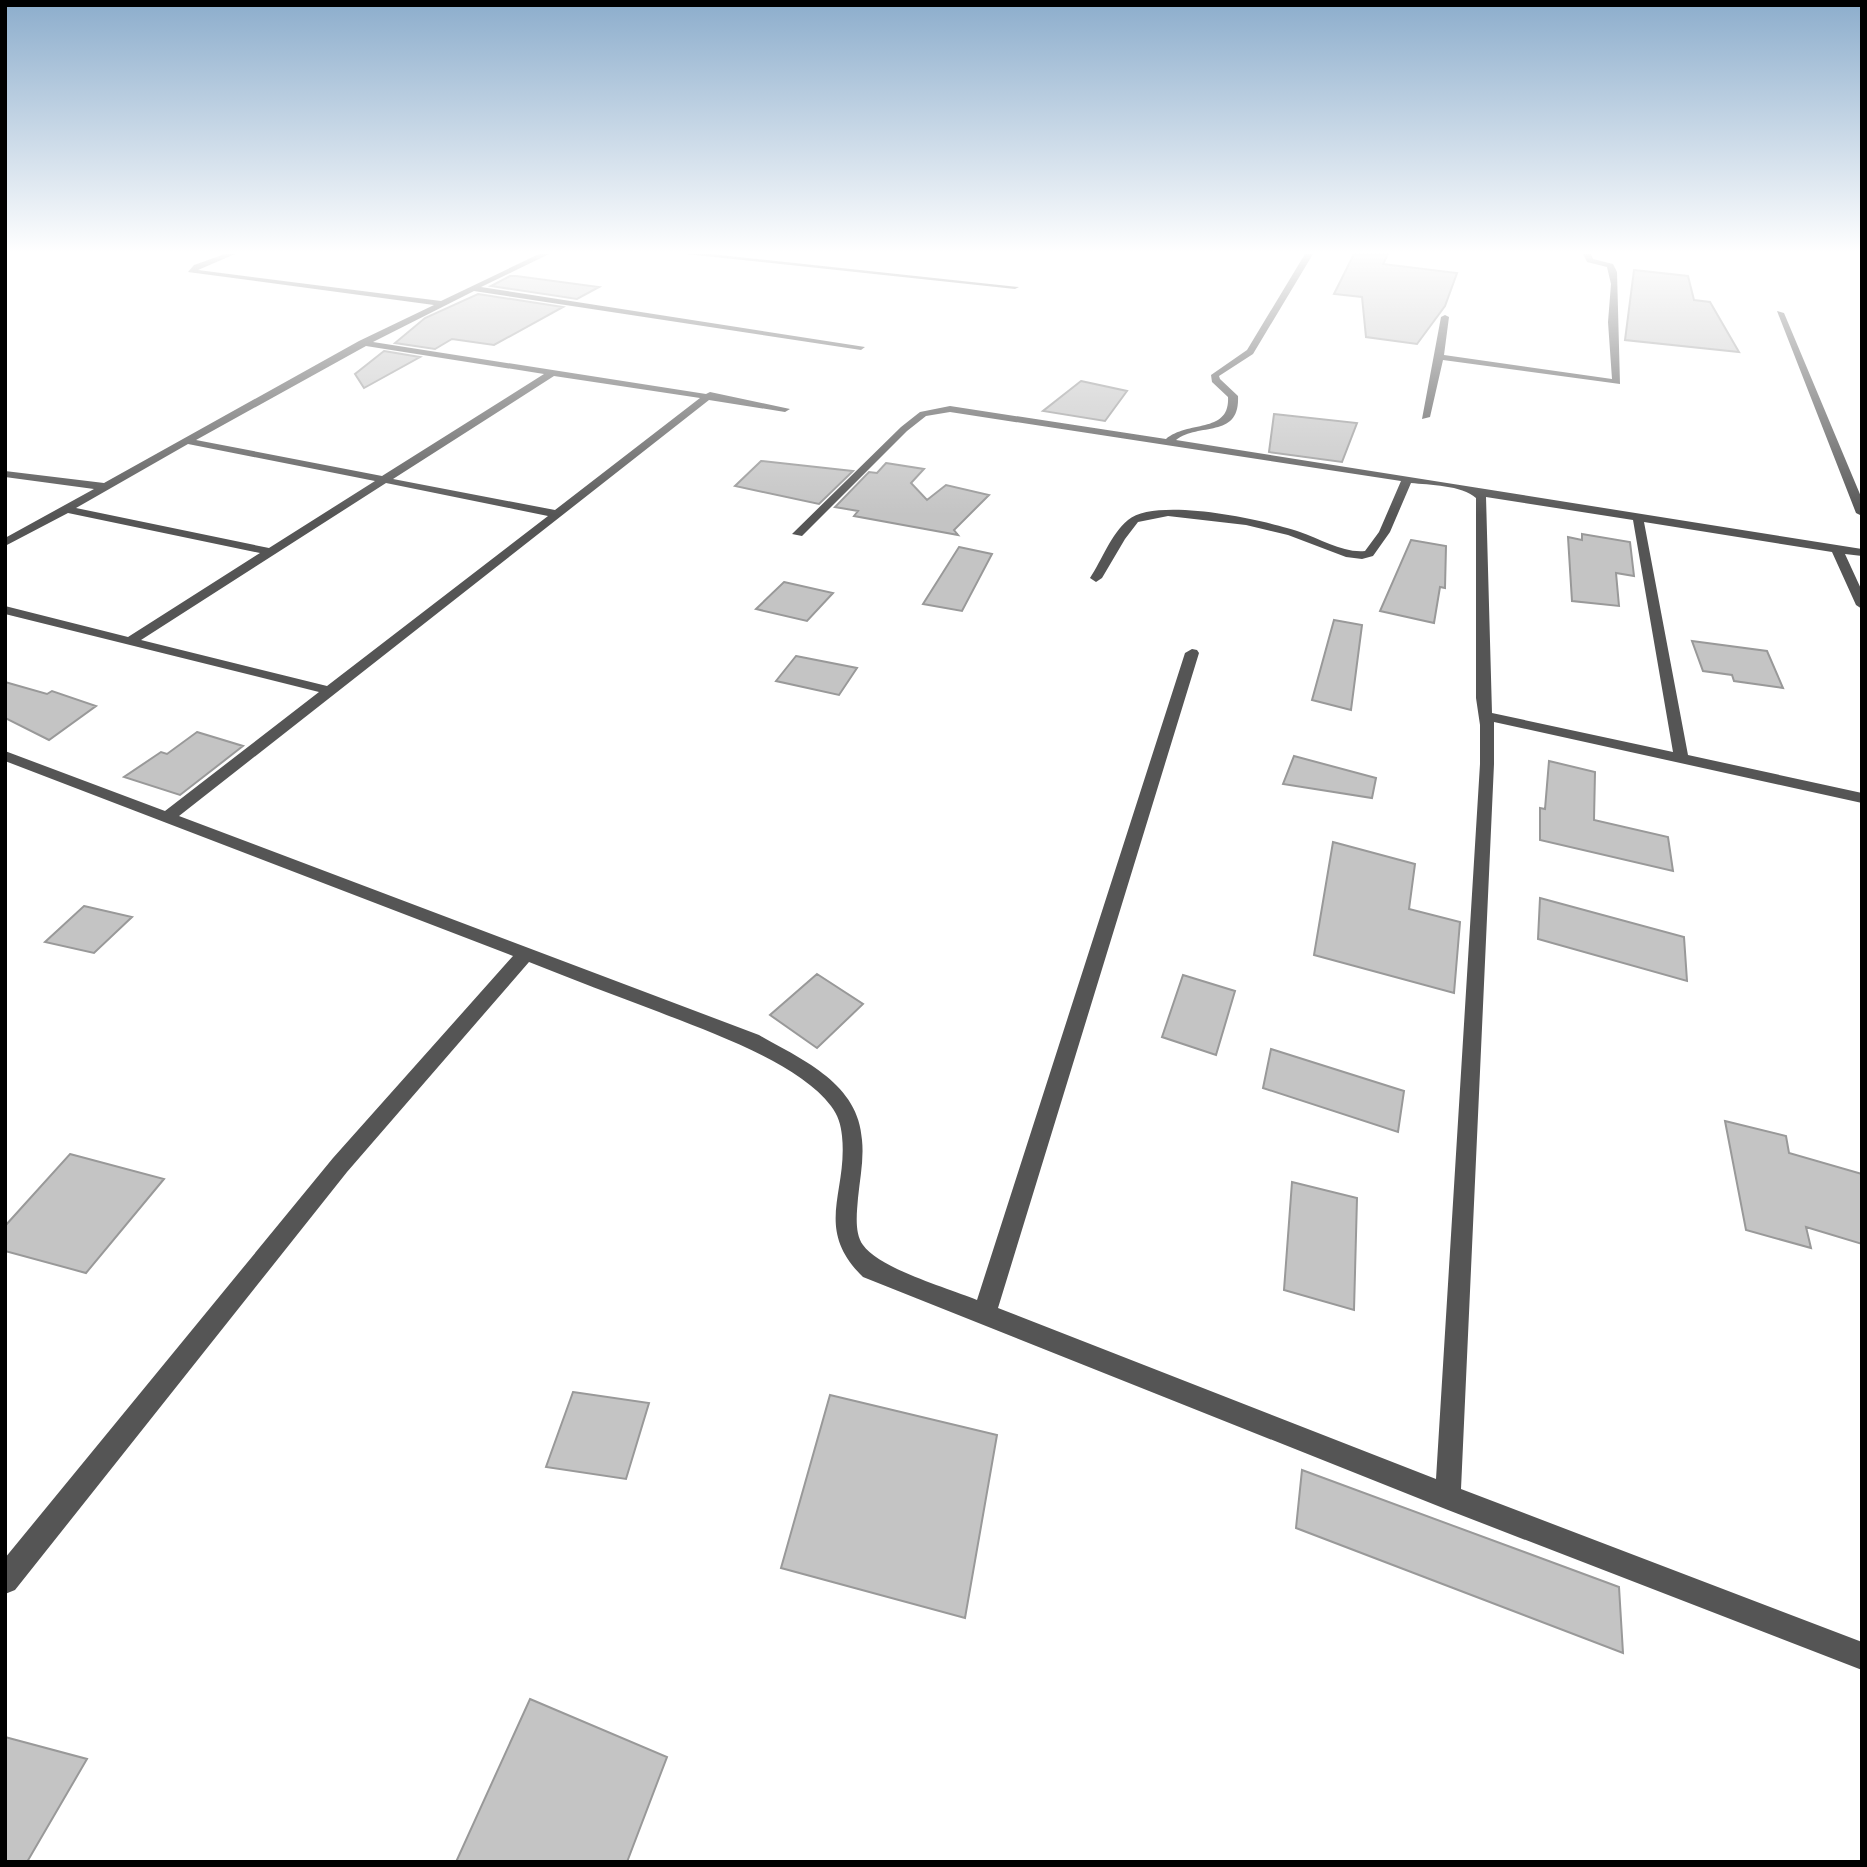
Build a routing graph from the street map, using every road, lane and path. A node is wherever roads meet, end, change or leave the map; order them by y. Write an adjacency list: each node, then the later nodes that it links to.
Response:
1 (367, 341): 7 (street)
2 (822, 341): 8 (street)
3 (1257, 341): 15 (street)
4 (1441, 341): 9 (street)
5 (1614, 341): 9 (street)
6 (1792, 341): 22 (street)
7 (362, 344): 10 (street); 14 (street)
8 (861, 347)
9 (1439, 357): 13 (street)
10 (554, 372): 11 (street); 17 (street)
11 (710, 395): 12 (street); 23 (street)
12 (785, 409)
13 (1425, 417)
14 (187, 441): 17 (street); 19 (street)
15 (1167, 443): 18 (street); 25 (street)
16 (5, 474): 19 (street)
17 (386, 479): 23 (street); 28 (street)
18 (1407, 479): 20 (street); 30 (street)
19 (107, 486): 21 (street)
20 (1476, 492): 24 (street); 36 (street)
21 (66, 509): 26 (street); 28 (street)
22 (1862, 513)
23 (557, 514): 35 (street)
24 (1638, 517): 27 (street); 38 (street)
25 (799, 534)
26 (5, 542)
27 (1837, 548): 29 (street); 31 (street)
28 (271, 552): 33 (street)
29 (1862, 553)
30 (1096, 578)
31 (1862, 605)
32 (5, 610): 33 (street)
33 (130, 641): 35 (street)
34 (1192, 653): 42 (street)
35 (330, 691): 40 (street)
36 (1485, 716): 38 (street); 43 (street)
37 (5, 756): 40 (street)
38 (1681, 758): 39 (street)
39 (1862, 798)
40 (167, 818): 41 (street)
41 (525, 955): 42 (street); 44 (street)
42 (984, 1314): 43 (street)
43 (1448, 1497): 45 (street)
44 (5, 1580)
45 (1862, 1656)

